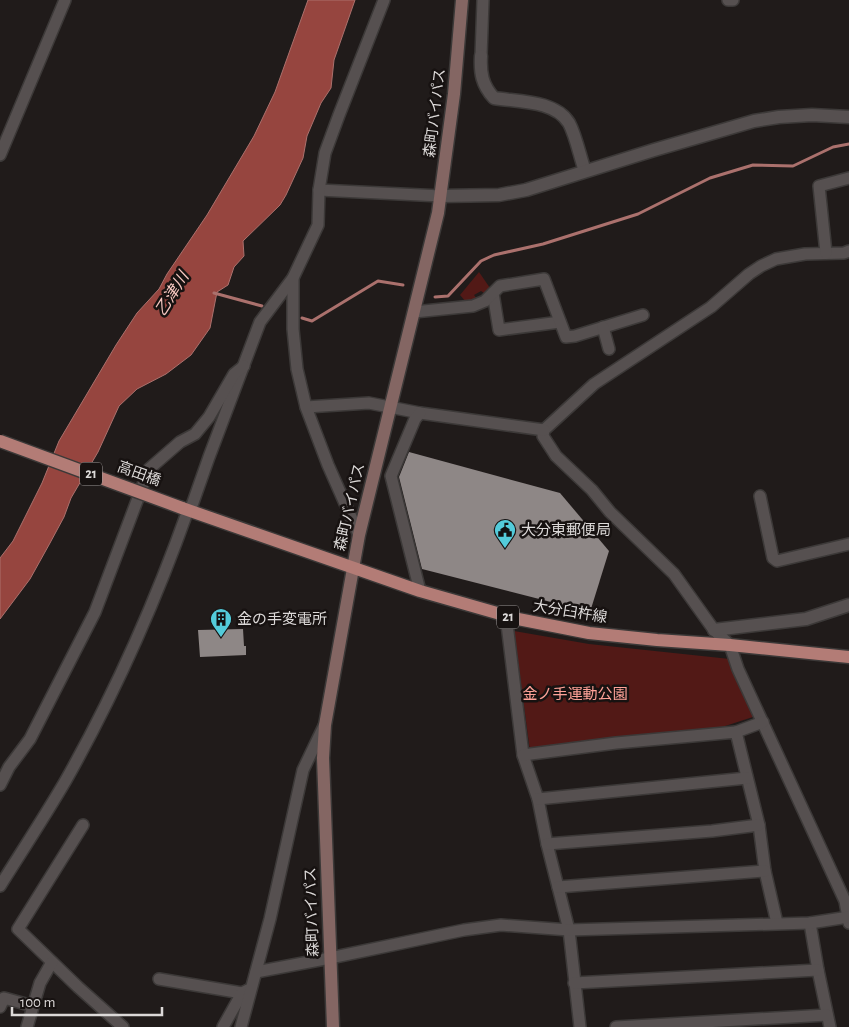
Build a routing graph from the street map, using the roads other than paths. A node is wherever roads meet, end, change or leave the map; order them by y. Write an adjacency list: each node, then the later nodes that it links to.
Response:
1 (65, 0): 9 (street)
2 (384, 0): 12 (street)
3 (462, 0): 13 (main road, 森町バイパス)
4 (483, 0): 7 (street)
5 (728, 0): 6 (street)
6 (733, 0)
7 (481, 56): 10 (street)
8 (849, 117): 10 (street)
9 (1, 152)
10 (585, 171): 13 (street)
11 (849, 178): 15 (street)
12 (318, 190): 13 (street); 16 (street)
13 (441, 196): 18 (main road, 森町バイパス)
14 (849, 251): 15 (street)
15 (826, 254): 27 (street)
16 (293, 278): 23 (street); 25 (street)
17 (493, 293): 18 (street); 20 (street); 20 (street)
18 (414, 312): 24 (main road, 森町バイパス)
19 (643, 315): 21 (street)
20 (560, 322): 21 (street)
21 (603, 327): 22 (street)
22 (609, 349)
23 (244, 366): 30 (street); 45 (street)
24 (392, 406): 25 (street); 26 (street); 31 (main road, 森町バイパス)
25 (306, 407): 31 (street)
26 (420, 413): 27 (street); 34 (street)
27 (544, 430): 37 (street)
28 (0, 441): 30 (main road, 高田橋 / 21, bridge)
29 (760, 496): 32 (street)
30 (187, 509): 33 (main road, 大分臼杵線 / 21); 51 (street)
31 (359, 535): 33 (main road, 森町バイパス)
32 (849, 544)
33 (353, 567): 34 (main road, 大分臼杵線 / 21); 41 (main road, 森町バイパス)
34 (420, 591): 36 (main road, 大分臼杵線 / 21)
35 (849, 605): 37 (street)
36 (506, 616): 38 (main road, 大分臼杵線 / 21); 43 (street)
37 (714, 630): 38 (street)
38 (730, 645): 39 (main road, 大分臼杵線 / 21); 40 (street)
39 (849, 657)
40 (763, 722): 42 (street); 53 (street)
41 (325, 724): 57 (main road, 森町バイパス); 60 (street)
42 (736, 732): 43 (street); 44 (street)
43 (523, 755): 46 (street)
44 (747, 778): 46 (street); 48 (street)
45 (0, 785)
46 (538, 799): 49 (street)
47 (83, 825): 58 (street)
48 (759, 825): 49 (street); 50 (street)
49 (547, 844): 52 (street)
50 (765, 871): 52 (street); 54 (street)
51 (0, 886)
52 (558, 887): 56 (street)
53 (849, 920): 55 (street)
54 (777, 923): 55 (street); 56 (street)
55 (810, 923): 59 (street)
56 (569, 930): 57 (street); 62 (street)
57 (330, 958): 60 (street); 72 (main road, 森町バイパス)
58 (52, 962): 64 (street); 69 (street)
59 (818, 970): 62 (street); 66 (street)
60 (256, 972): 63 (street)
61 (159, 979): 63 (street)
62 (574, 983): 73 (street)
63 (247, 990): 70 (street); 71 (street)
64 (33, 1006): 65 (street); 68 (street)
65 (0, 1007)
66 (828, 1015): 67 (street); 75 (street)
67 (760, 1023): 74 (street)
68 (26, 1027)
69 (123, 1027)
70 (223, 1027)
71 (241, 1027)
72 (333, 1027)
73 (580, 1027)
74 (616, 1027)
75 (830, 1027)

